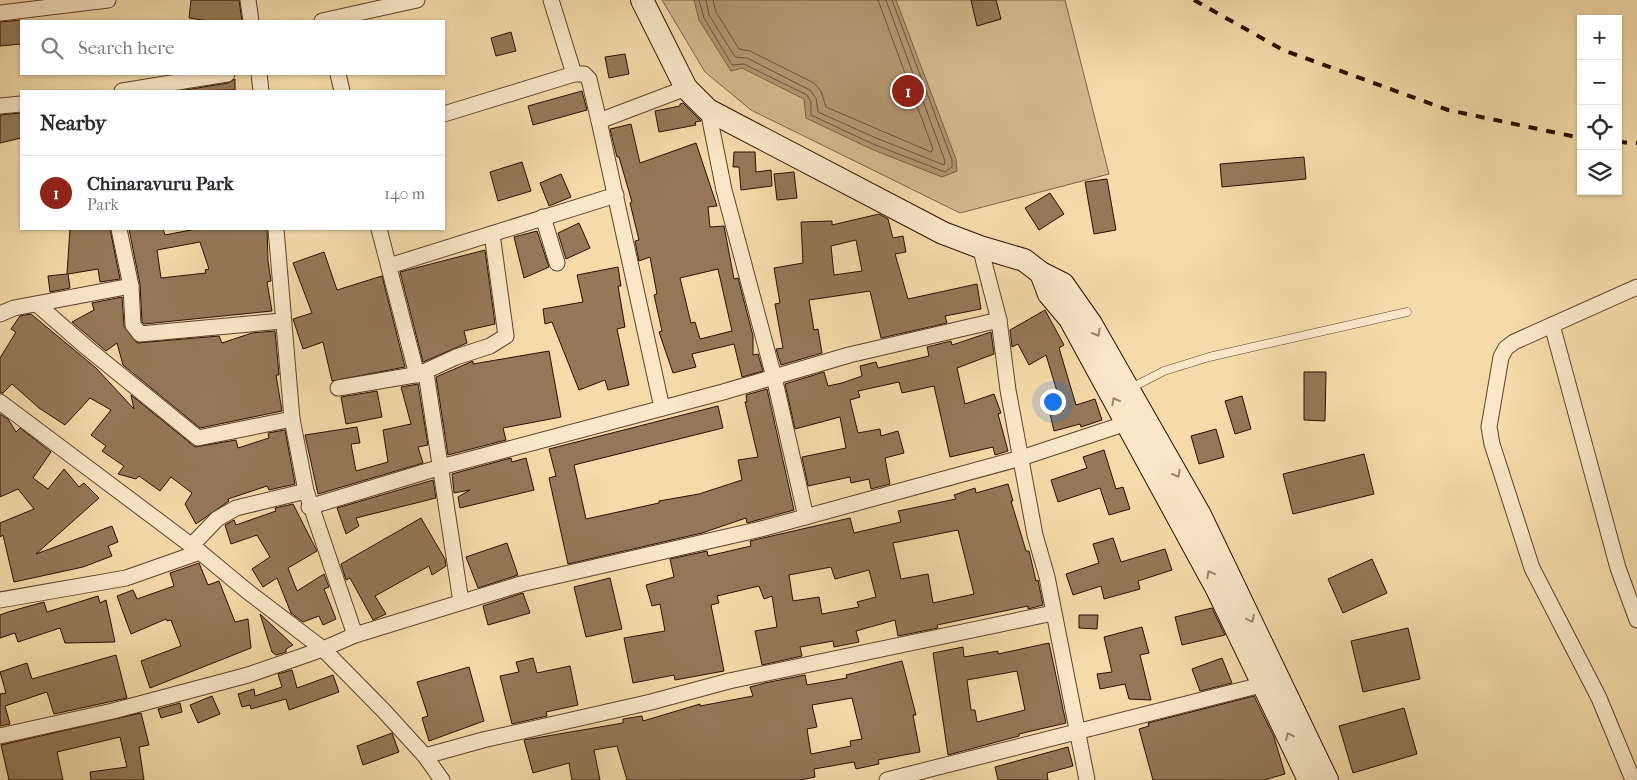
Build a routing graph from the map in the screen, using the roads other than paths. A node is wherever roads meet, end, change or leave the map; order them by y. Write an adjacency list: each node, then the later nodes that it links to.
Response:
1 (108, 0): 6 (street)
2 (248, 0): 7 (street)
3 (417, 0): 8 (street)
4 (551, 0): 9 (street)
5 (642, 0): 13 (main road)
6 (0, 13)
7 (251, 20)
8 (328, 20)
9 (574, 74): 20 (street); 21 (street)
10 (221, 75): 14 (street)
11 (259, 75): 15 (street)
12 (338, 75): 16 (street)
13 (686, 88): 19 (main road); 21 (street)
14 (128, 90)
15 (261, 90)
16 (342, 90)
17 (20, 104): 18 (street)
18 (0, 106)
19 (708, 110): 28 (main road); 42 (street)
20 (445, 114)
21 (599, 121): 22 (street)
22 (616, 195): 23 (street); 46 (street)
23 (543, 218): 27 (street); 29 (street)
24 (119, 230): 32 (street)
25 (276, 230): 38 (street)
26 (379, 230): 30 (street)
27 (492, 234): 30 (street); 41 (street)
28 (980, 247): 31 (main road); 37 (street)
29 (557, 262)
30 (389, 266): 41 (street)
31 (1041, 274): 44 (main road, one-way to 44); 48 (main road, one-way to 31)
32 (131, 286): 34 (street); 38 (street)
33 (1637, 287): 39 (street)
34 (38, 304): 36 (street); 47 (street)
35 (1407, 312): 44 (lane)
36 (0, 314)
37 (999, 320): 42 (street); 49 (street)
38 (282, 321): 47 (street)
39 (1552, 325): 58 (street); 69 (street)
40 (456, 367): 41 (street)
41 (421, 374): 43 (street); 50 (street)
42 (774, 377): 46 (street); 53 (street)
43 (338, 388)
44 (1129, 390): 65 (main road, one-way to 65)
45 (0, 402): 54 (street)
46 (662, 408): 50 (street)
47 (292, 419): 51 (street)
48 (1127, 423): 49 (street); 61 (main road, one-way to 48)
49 (1021, 458): 53 (street); 57 (street)
50 (441, 467): 52 (street); 56 (street)
51 (306, 492): 52 (street); 54 (street)
52 (309, 507): 59 (street)
53 (806, 517): 56 (street)
54 (196, 548): 55 (street); 60 (street)
55 (1, 597)
56 (461, 602): 59 (street)
57 (1053, 613): 62 (street); 64 (street)
58 (1637, 620)
59 (355, 635): 60 (street)
60 (323, 649): 63 (street); 64 (street)
61 (1265, 684): 62 (street); 65 (main road, one-way to 61)
62 (1078, 732): 67 (street); 68 (street)
63 (0, 736)
64 (425, 756): 66 (street)
65 (1311, 779)
66 (442, 780)
67 (887, 780)
68 (1087, 780)
69 (1633, 780)

